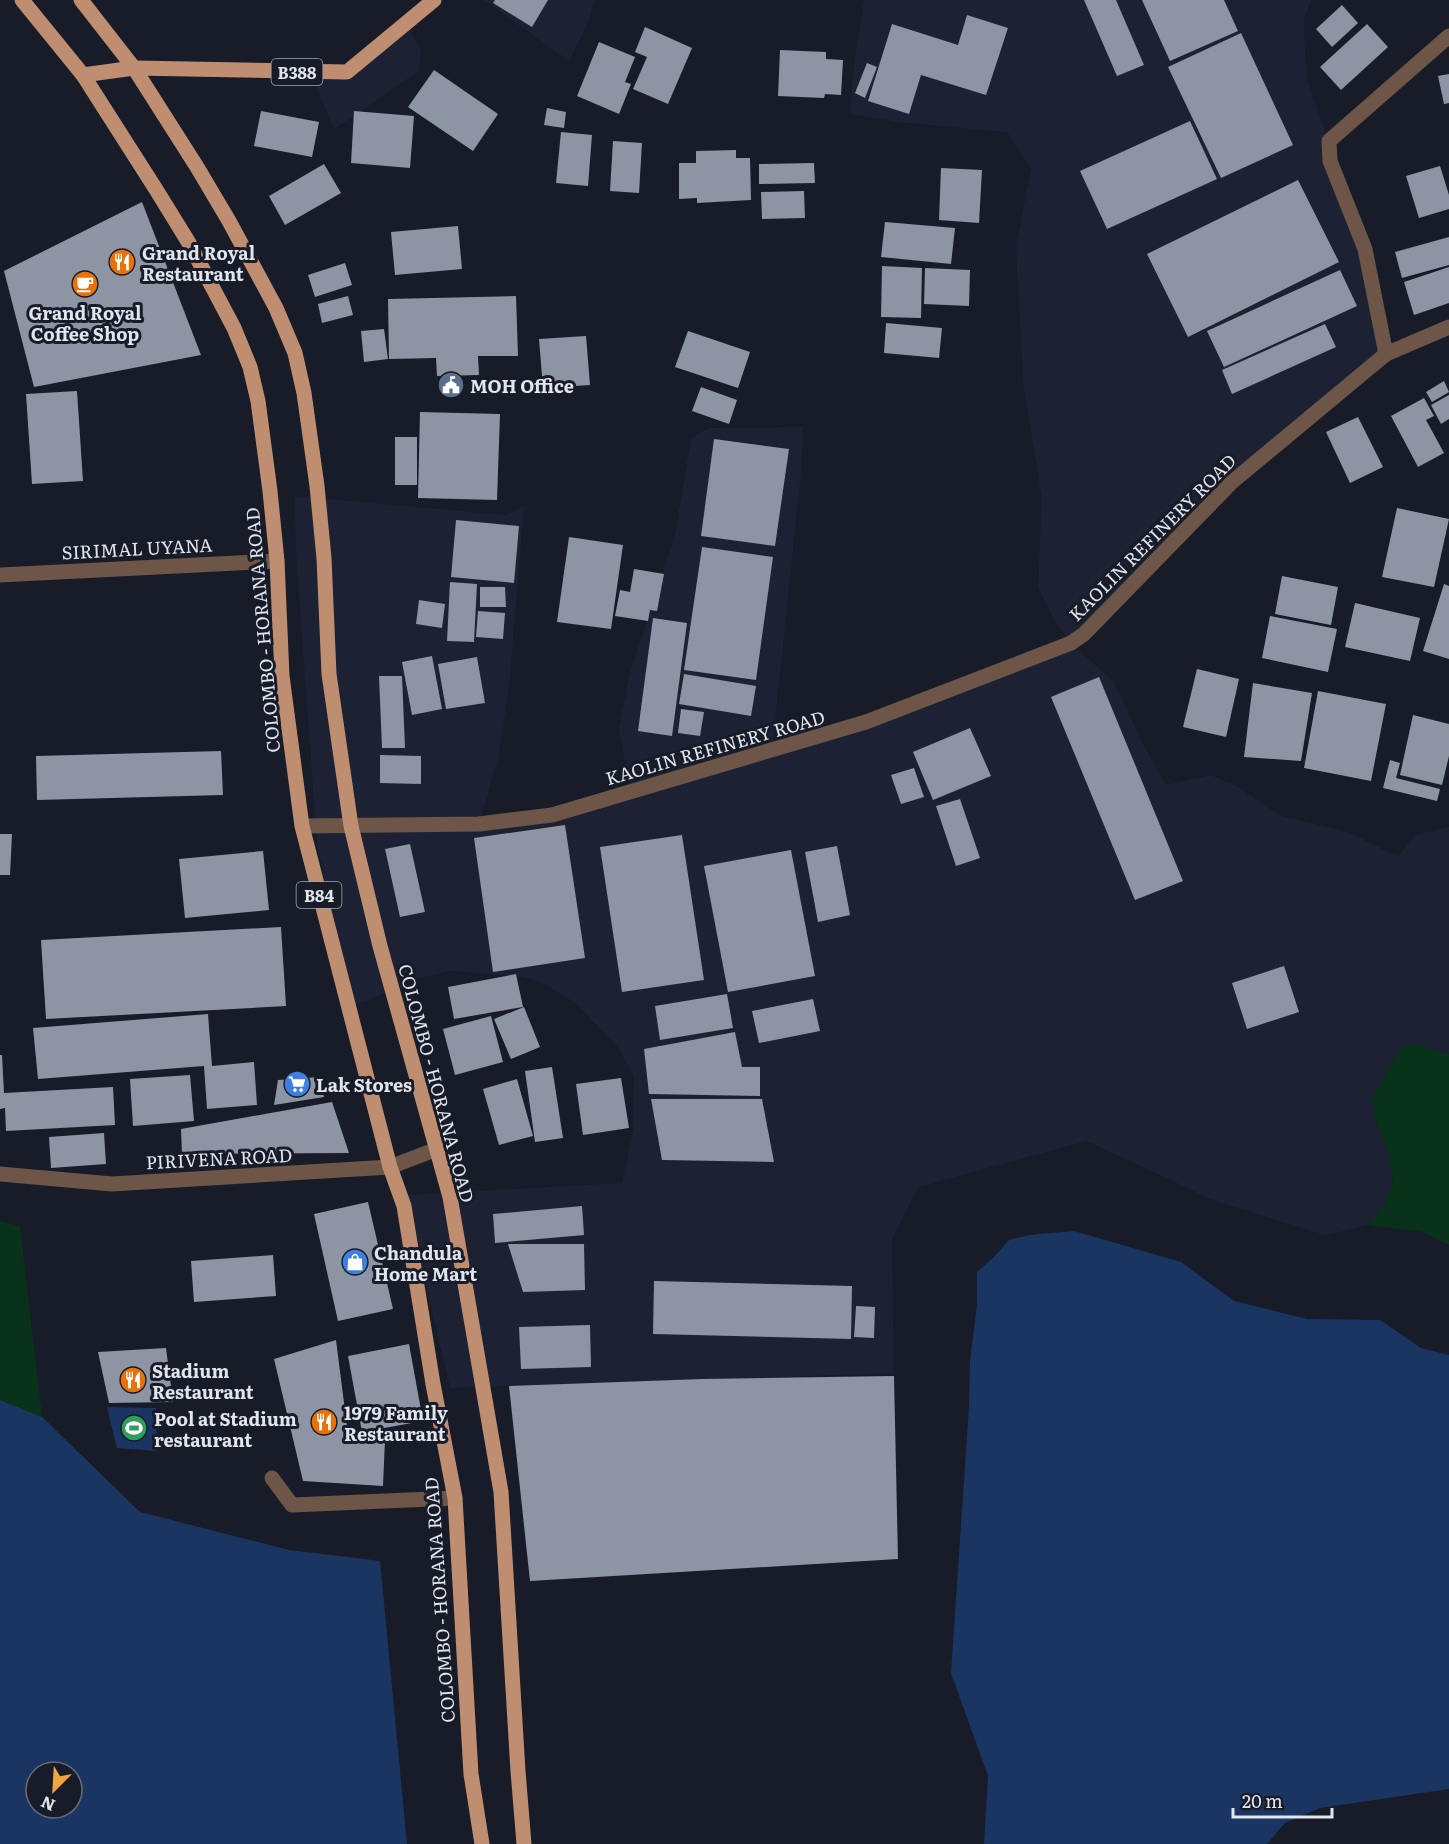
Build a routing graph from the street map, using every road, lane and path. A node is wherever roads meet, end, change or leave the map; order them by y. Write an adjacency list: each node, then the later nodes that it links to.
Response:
1 (22, 0): 6 (main road, COLOMBO - HORANA ROAD / B84)
2 (81, 0): 5 (main road, COLOMBO - HORANA ROAD / B84)
3 (434, 0): 5 (main road, B388)
4 (1449, 36): 8 (street)
5 (134, 68): 6 (main road); 12 (main road, COLOMBO - HORANA ROAD / B84)
6 (83, 75): 9 (main road, COLOMBO - HORANA ROAD / B84)
7 (1449, 327): 8 (street, KAOLIN REFINERY ROAD)
8 (1386, 354): 12 (street, KAOLIN REFINERY ROAD)
9 (277, 561): 10 (street, SIRIMAL UYANA); 11 (main road, COLOMBO - HORANA ROAD / B84)
10 (0, 575)
11 (302, 826): 12 (street, KAOLIN REFINERY ROAD); 14 (main road, COLOMBO - HORANA ROAD / B84)
12 (351, 826): 13 (main road, COLOMBO - HORANA ROAD / B84)
13 (437, 1149): 14 (street, PIRIVENA ROAD); 19 (main road, COLOMBO - HORANA ROAD / B84)
14 (390, 1167): 15 (street, PIRIVENA ROAD); 17 (main road, COLOMBO - HORANA ROAD / B84)
15 (0, 1174)
16 (272, 1478): 17 (street)
17 (455, 1498): 18 (main road, COLOMBO - HORANA ROAD / B84)
18 (482, 1844)
19 (524, 1844)

